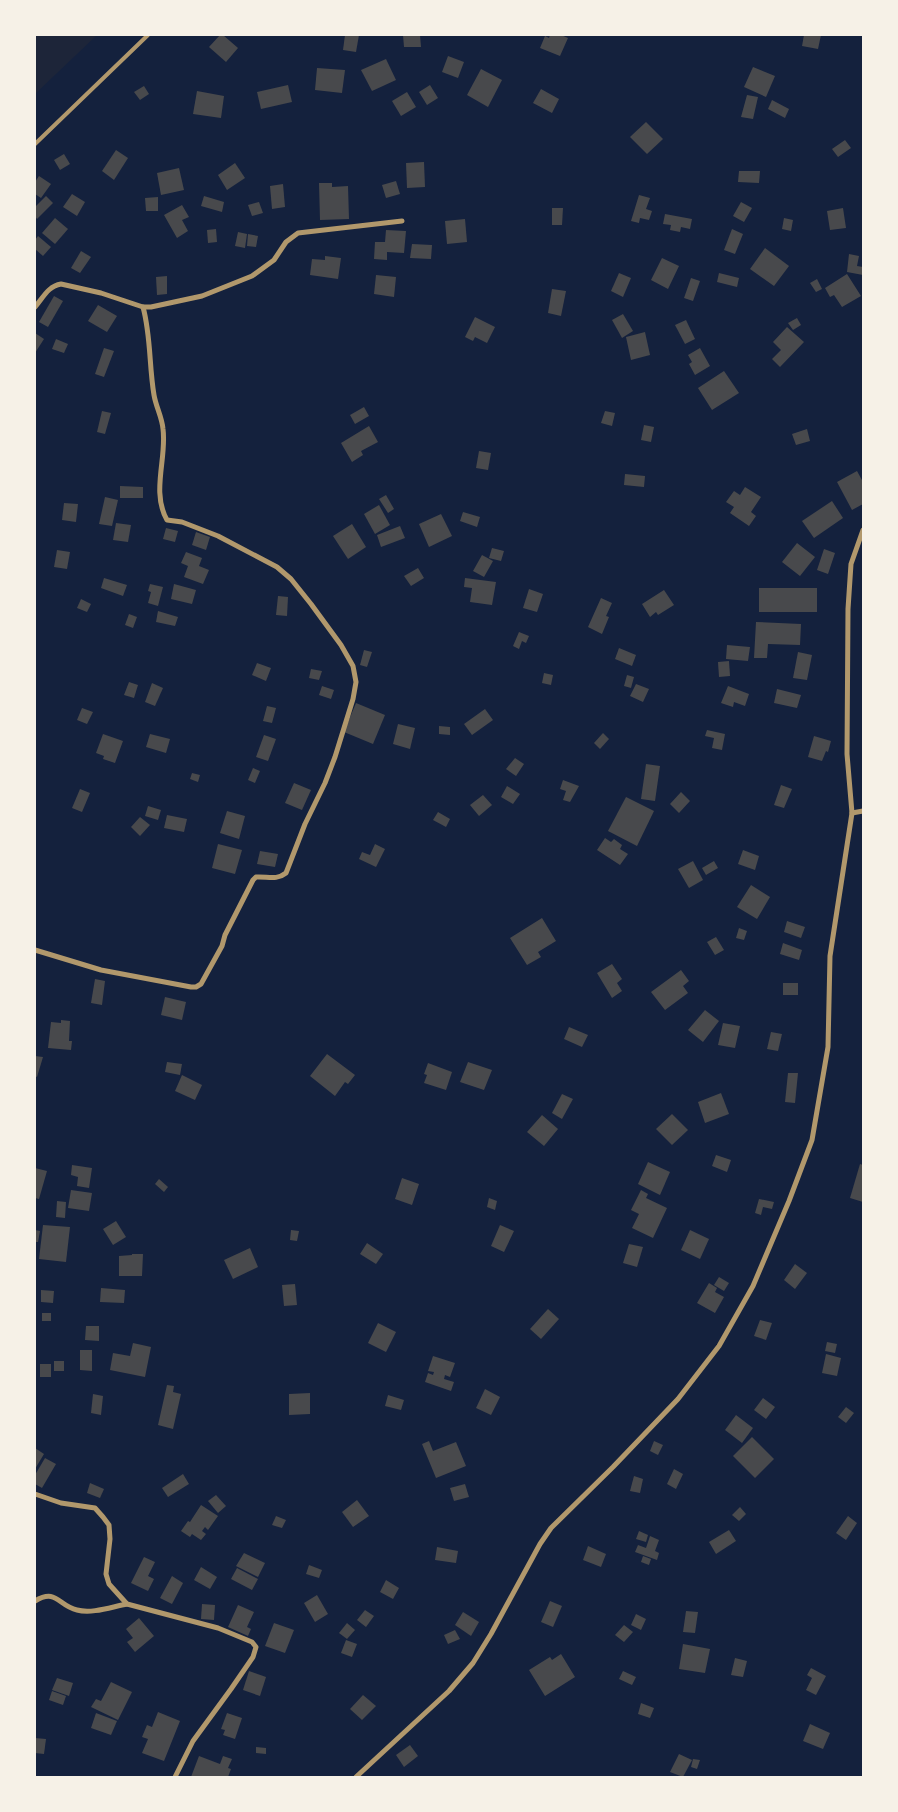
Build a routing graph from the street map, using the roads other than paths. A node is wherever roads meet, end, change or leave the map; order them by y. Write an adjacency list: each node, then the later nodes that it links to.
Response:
1 (148, 35): 2 (lane)
2 (35, 144)
3 (402, 222): 5 (street)
4 (35, 307): 5 (street)
5 (143, 307): 9 (street)
6 (863, 530): 7 (street)
7 (852, 812): 8 (street); 14 (street)
8 (863, 812)
9 (35, 950)
10 (35, 1494): 12 (street)
11 (35, 1601): 12 (street)
12 (127, 1604): 13 (street)
13 (175, 1777)
14 (356, 1777)

